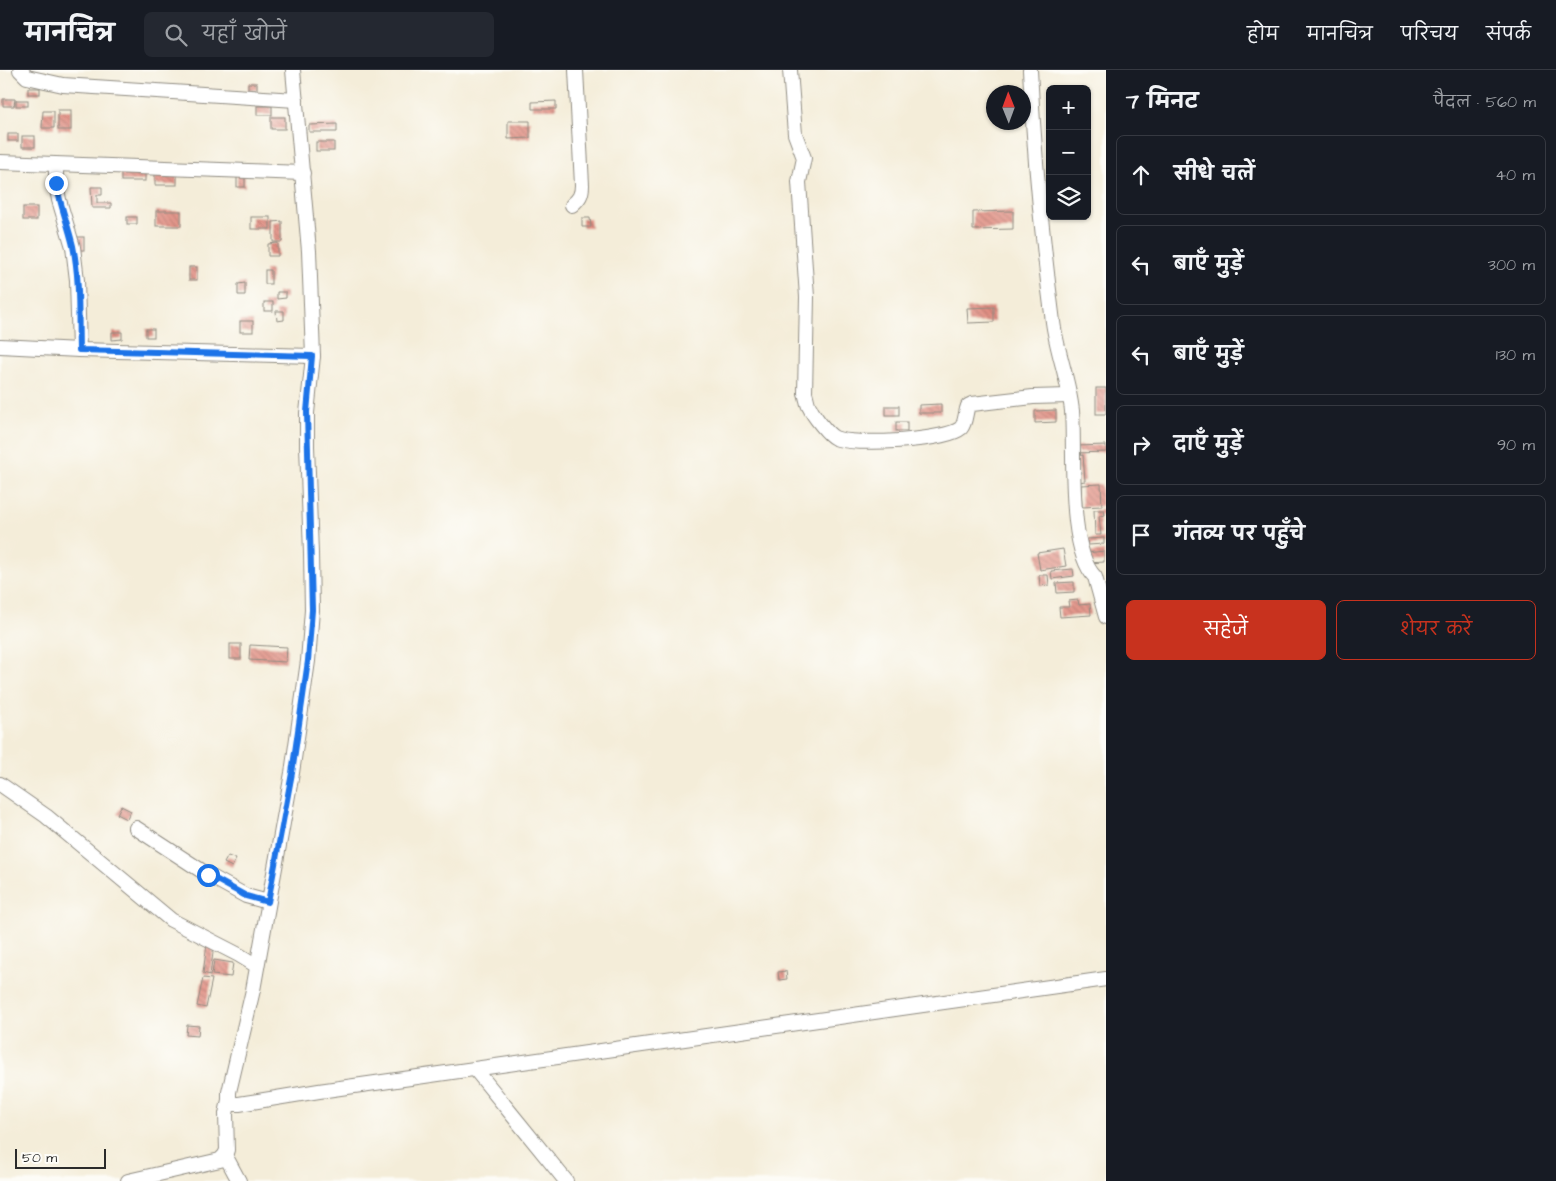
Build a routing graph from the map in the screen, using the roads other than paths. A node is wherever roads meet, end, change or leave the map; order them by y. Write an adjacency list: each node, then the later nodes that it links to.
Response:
1 (20, 70): 6 (street)
2 (293, 70): 6 (street)
3 (576, 70): 10 (street)
4 (790, 70): 14 (street)
5 (1030, 70): 14 (street)
6 (296, 100): 9 (street)
7 (0, 162): 8 (street)
8 (56, 165): 9 (street); 12 (street)
9 (302, 173): 13 (street)
10 (572, 205)
11 (0, 346): 12 (street)
12 (79, 350): 13 (street)
13 (312, 356): 18 (street)
14 (1068, 396): 15 (street)
15 (1106, 617)
16 (0, 784): 19 (street)
17 (136, 828): 18 (street)
18 (268, 902): 19 (street)
19 (257, 966): 22 (street)
20 (1106, 979): 21 (street)
21 (475, 1069): 22 (street); 26 (street)
22 (229, 1100): 23 (street)
23 (225, 1155): 24 (street); 25 (street)
24 (128, 1181)
25 (239, 1181)
26 (566, 1181)

